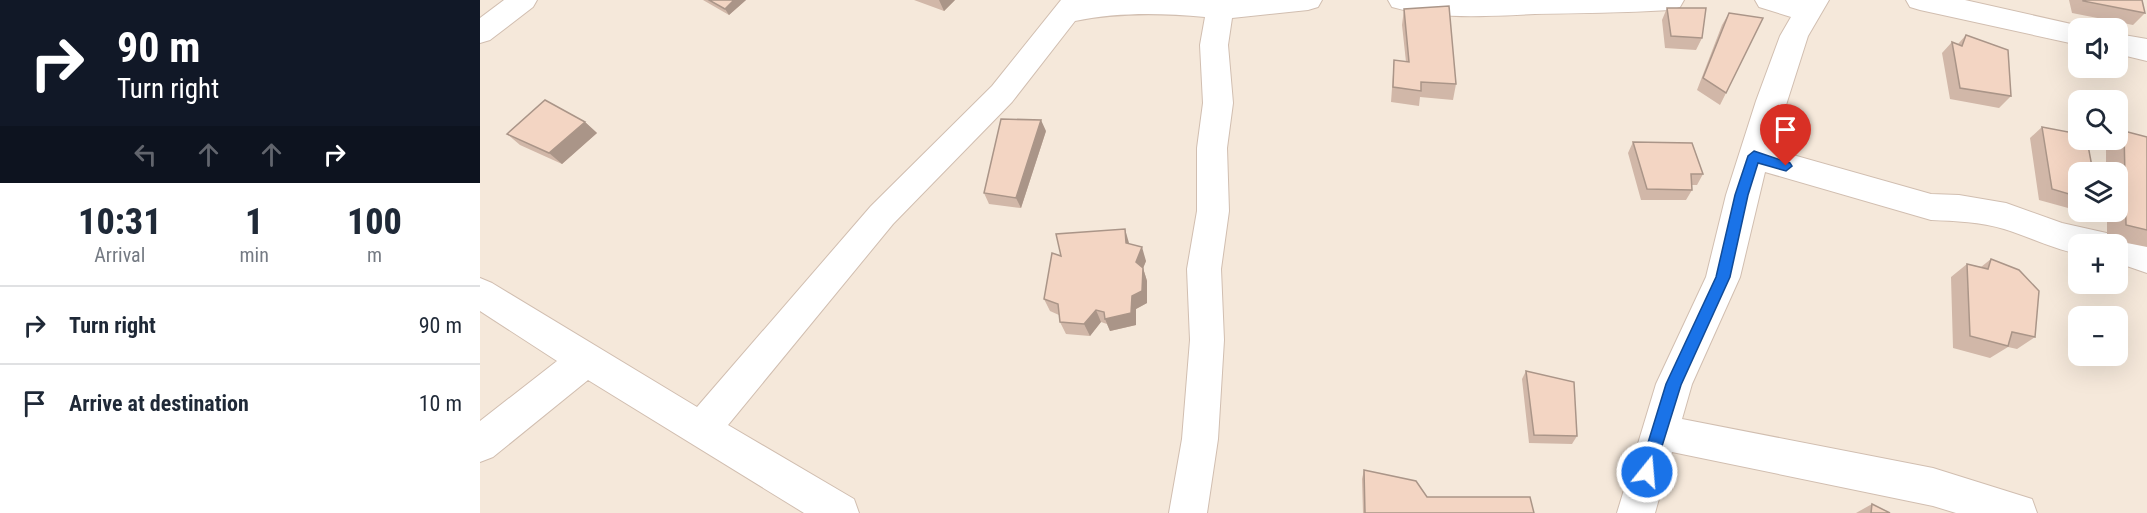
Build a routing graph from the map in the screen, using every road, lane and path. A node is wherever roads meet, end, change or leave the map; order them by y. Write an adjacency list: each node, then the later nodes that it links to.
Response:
1 (523, 0): 10 (street)
2 (1308, 0): 9 (street)
3 (1402, 0): 4 (street)
4 (1670, 0)
5 (1769, 0): 7 (street)
6 (1920, 0): 11 (street)
7 (1811, 6): 14 (street)
8 (1071, 7): 9 (street); 20 (street)
9 (1220, 9): 25 (street)
10 (480, 33)
11 (2068, 33)
12 (2128, 46): 13 (street)
13 (2147, 50)
14 (1754, 156): 15 (street); 21 (street)
15 (2068, 238)
16 (2128, 252): 17 (street)
17 (2147, 259)
18 (480, 292): 19 (street)
19 (585, 360): 20 (street); 22 (street)
20 (701, 430): 23 (street)
21 (1659, 432): 26 (street); 27 (street)
22 (480, 444)
23 (794, 502): 24 (street)
24 (840, 513)
25 (1188, 513)
26 (1636, 513)
27 (2018, 513)

